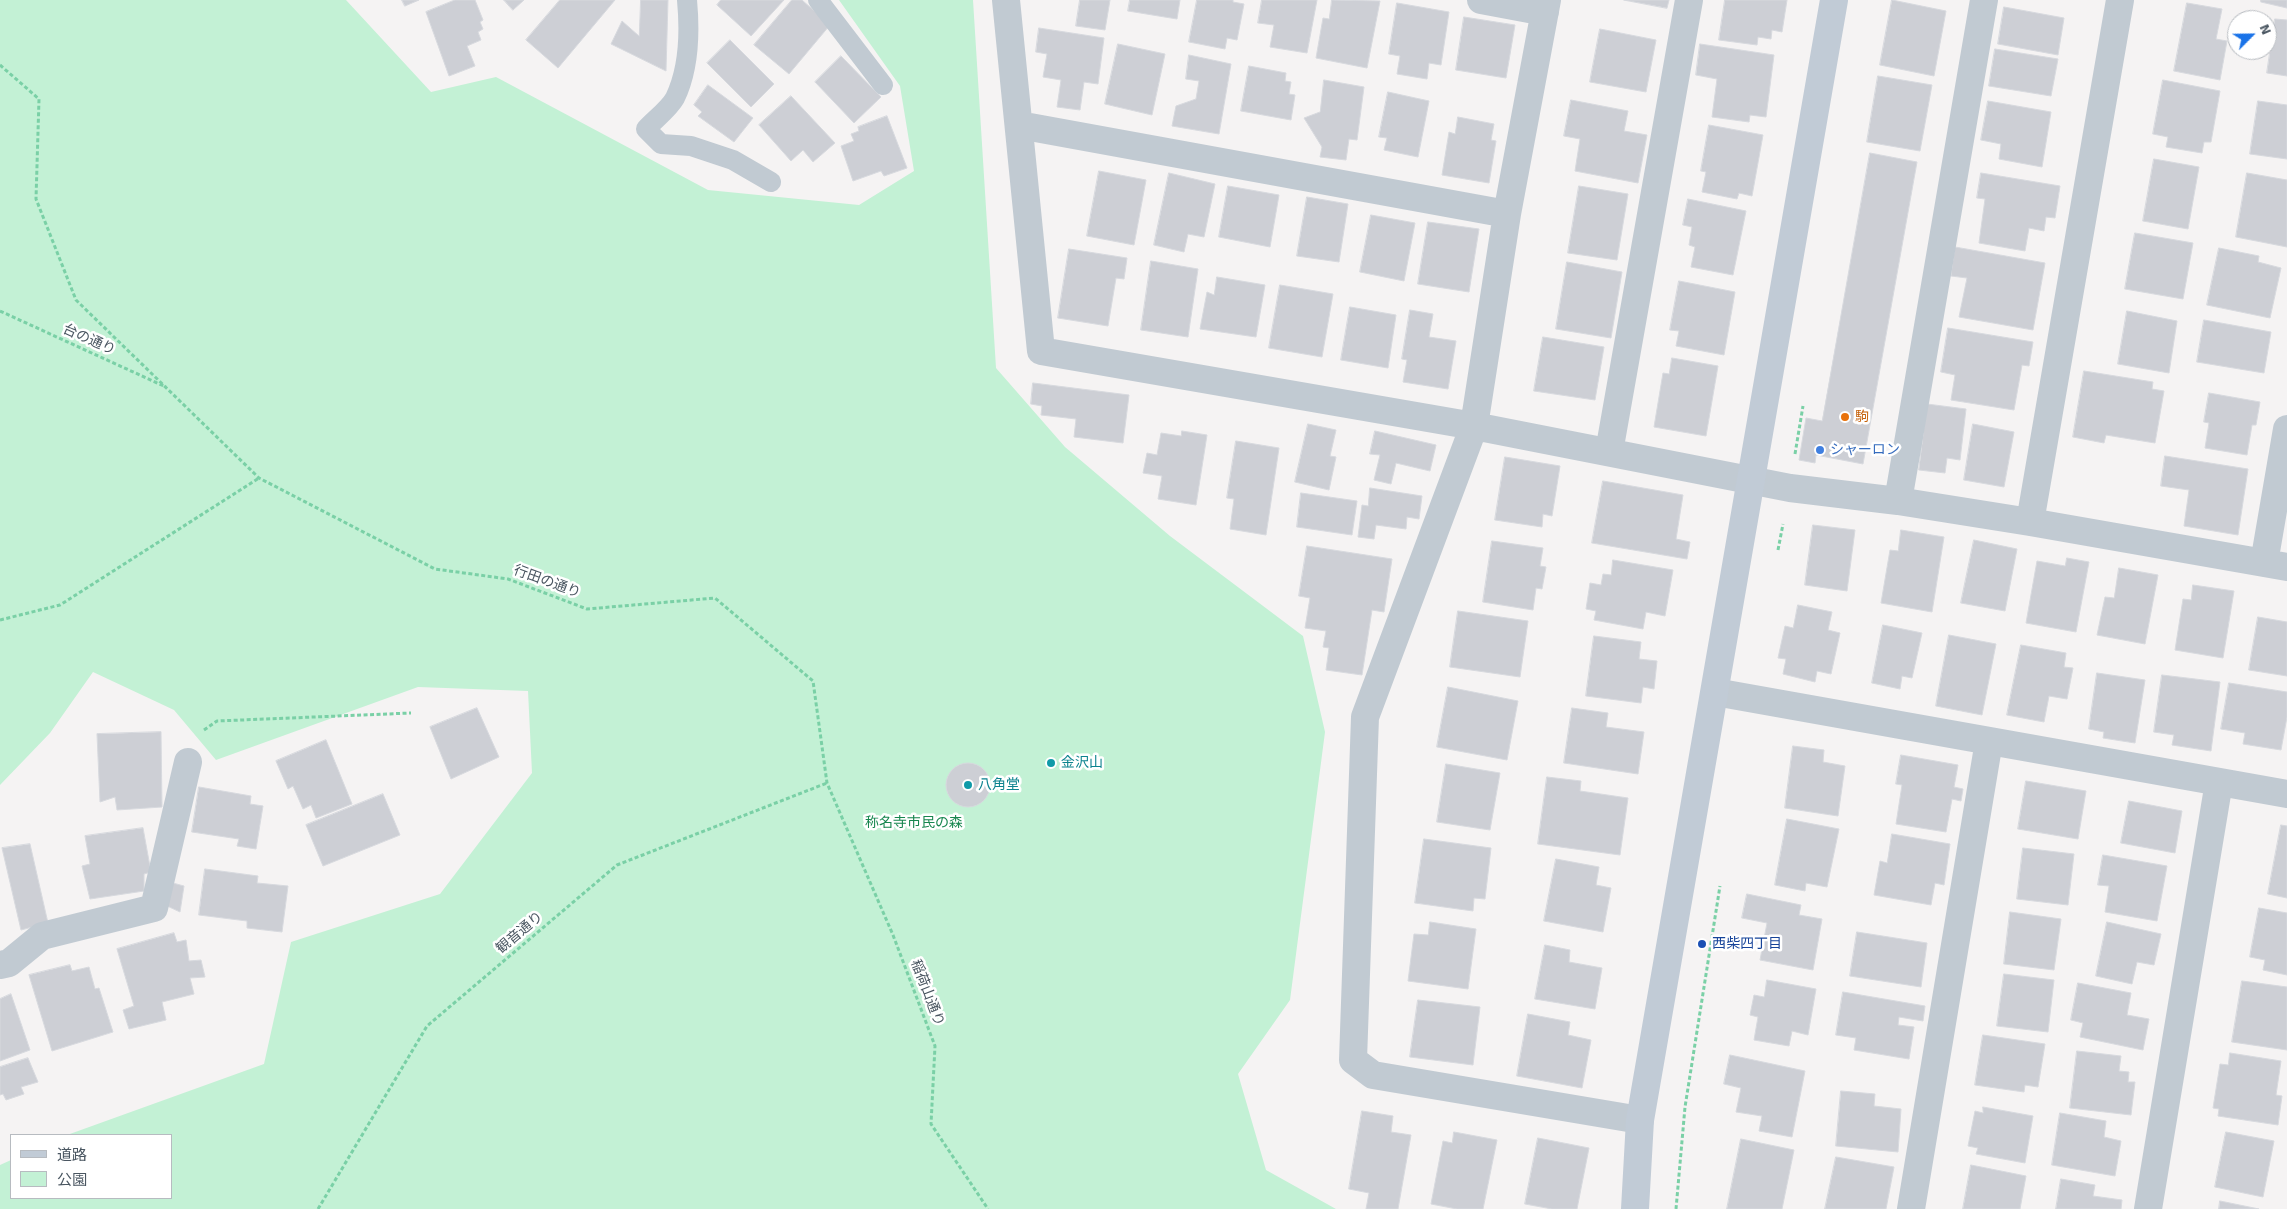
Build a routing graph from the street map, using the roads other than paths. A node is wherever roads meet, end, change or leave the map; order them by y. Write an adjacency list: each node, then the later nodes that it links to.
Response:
1 (687, 0): 12 (lane)
2 (818, 0): 10 (lane)
3 (1006, 0): 11 (street)
4 (1481, 0): 9 (street)
5 (1689, 0): 16 (street)
6 (1834, 0): 17 (street)
7 (1984, 0): 18 (street)
8 (2120, 0): 19 (street)
9 (1546, 6): 13 (street)
10 (883, 85)
11 (1019, 125): 13 (street); 14 (street)
12 (771, 182)
13 (1507, 214): 14 (street)
14 (1474, 426): 16 (street); 27 (street)
15 (2287, 429): 20 (street)
16 (1609, 452): 17 (street)
17 (1750, 480): 18 (street); 21 (street)
18 (1898, 501): 19 (street)
19 (2030, 522): 20 (street)
20 (2276, 565)
21 (1714, 692): 22 (street); 27 (street)
22 (1989, 741): 24 (street); 29 (street)
23 (188, 762): 26 (street)
24 (2219, 782): 25 (street); 30 (street)
25 (2287, 794)
26 (0, 965)
27 (1640, 1120): 28 (street)
28 (1635, 1209)
29 (1910, 1209)
30 (2148, 1209)

